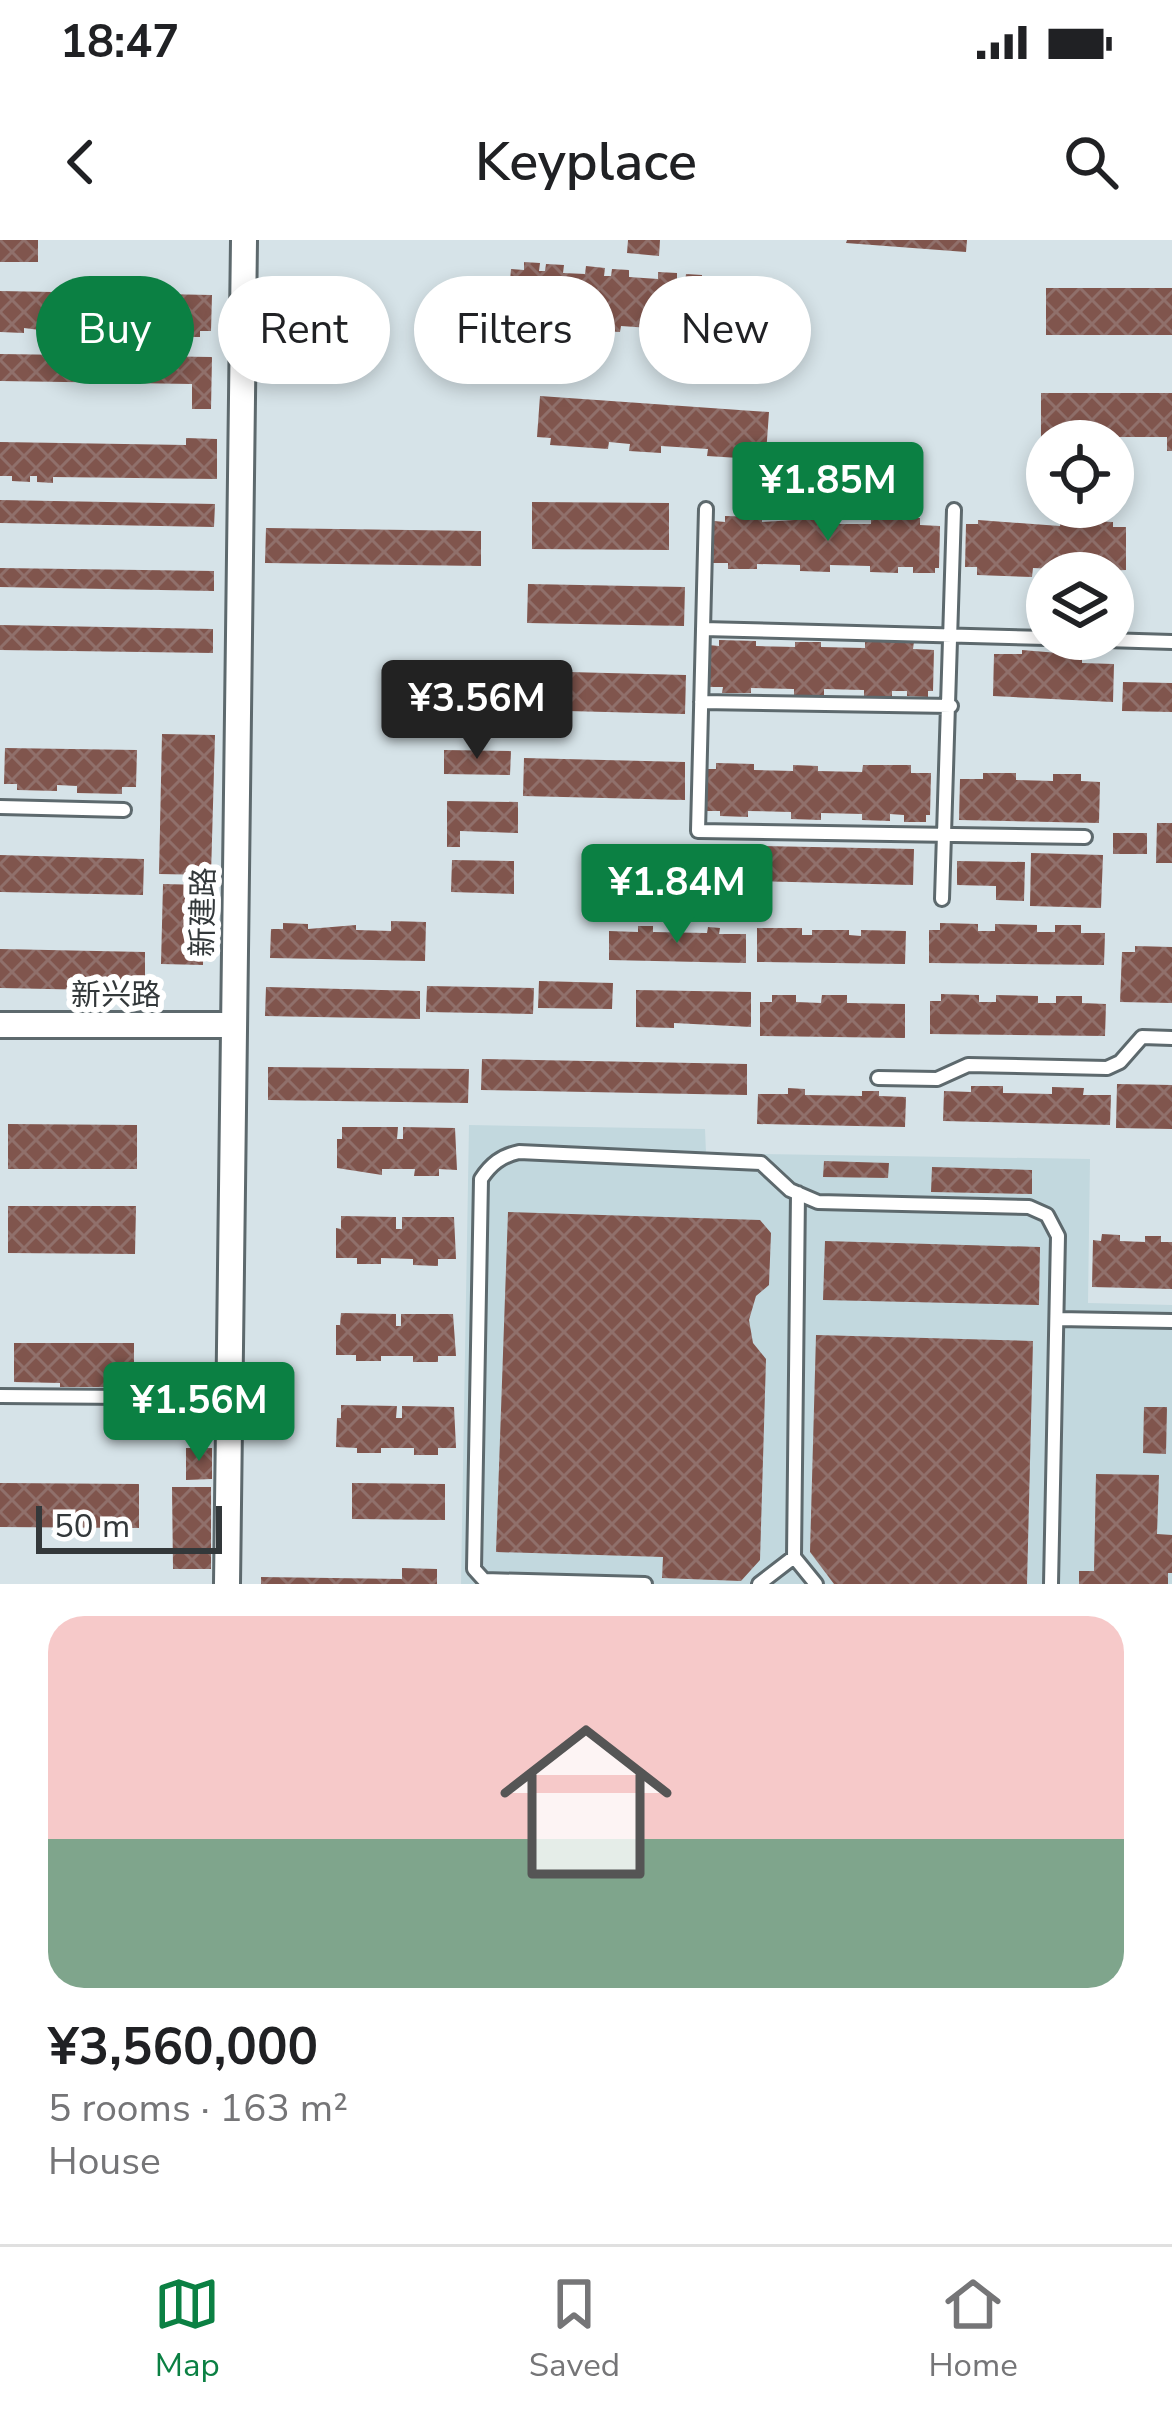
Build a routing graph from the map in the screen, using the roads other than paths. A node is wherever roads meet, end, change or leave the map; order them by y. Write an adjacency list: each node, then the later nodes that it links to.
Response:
1 (244, 240): 16 (street, 新建路)
2 (706, 509): 4 (lane)
3 (954, 510): 5 (lane)
4 (703, 629): 5 (lane); 9 (lane)
5 (952, 636): 6 (lane); 10 (lane)
6 (1026, 638)
7 (1134, 641): 8 (lane)
8 (1172, 642)
9 (701, 702): 10 (lane); 13 (lane)
10 (951, 706): 13 (lane)
11 (0, 807): 12 (lane)
12 (124, 810)
13 (943, 835): 14 (lane); 15 (lane)
14 (1085, 837)
15 (942, 898)
16 (232, 1024): 17 (street, 新兴路); 26 (street, 新建路)
17 (0, 1025)
18 (1172, 1038): 19 (lane)
19 (878, 1078)
20 (798, 1193): 21 (lane); 25 (lane); 27 (lane)
21 (1057, 1318): 22 (lane); 30 (lane)
22 (1172, 1321)
23 (0, 1396): 24 (lane)
24 (130, 1396)
25 (794, 1557): 28 (lane); 29 (lane)
26 (227, 1584)
27 (645, 1584)
28 (759, 1584)
29 (816, 1584)
30 (1051, 1584)

